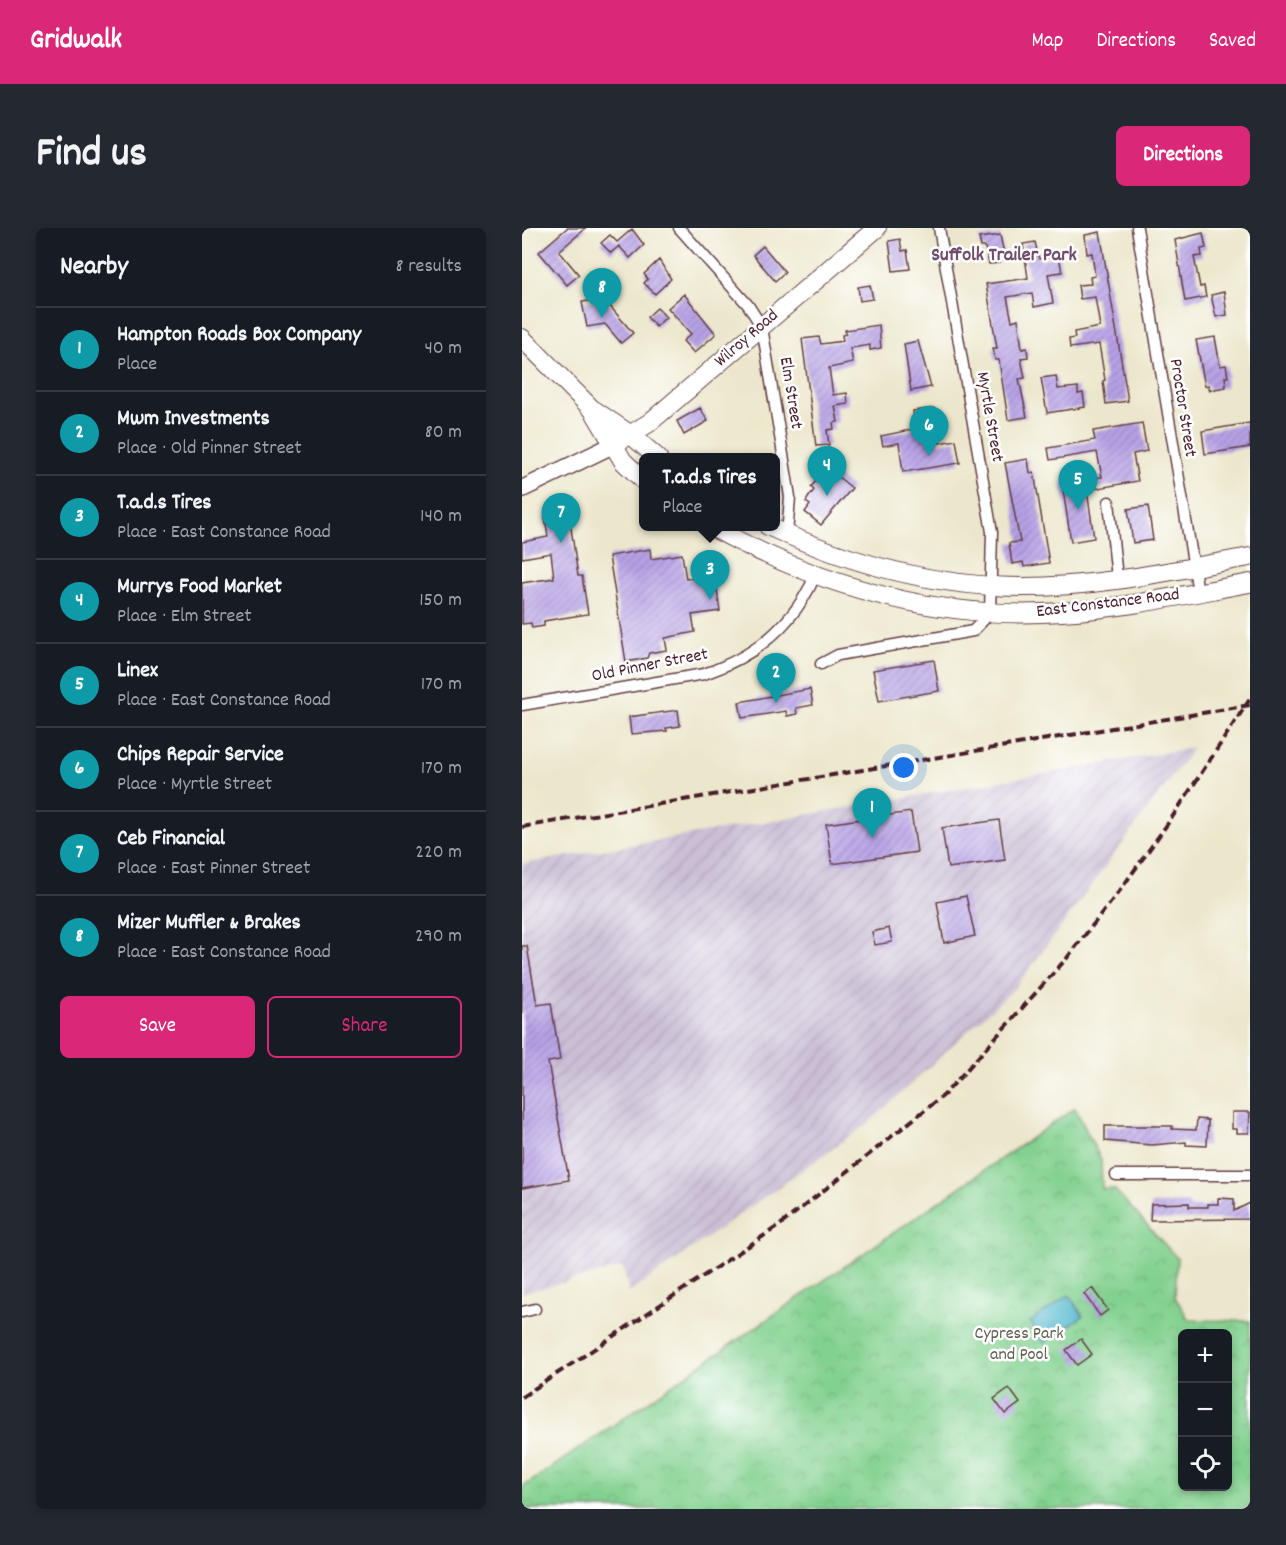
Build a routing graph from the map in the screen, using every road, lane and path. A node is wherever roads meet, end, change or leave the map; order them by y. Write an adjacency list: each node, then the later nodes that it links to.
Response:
1 (679, 228): 5 (street)
2 (876, 228): 5 (main road, Wilroy Road)
3 (939, 228): 22 (street, Myrtle Street)
4 (1137, 228): 18 (street, Proctor Street)
5 (762, 327): 8 (main road, Wilroy Road); 16 (street, Elm Street)
6 (522, 338): 7 (main road)
7 (593, 410): 8 (main road); 9 (main road)
8 (631, 435): 9 (main road, Wilroy Road); 10 (main road)
9 (613, 445): 11 (main road); 12 (main road)
10 (652, 453)
11 (639, 476)
12 (522, 489)
13 (1109, 502): 20 (street)
14 (720, 531): 19 (main road, East Constance Road)
15 (779, 531): 16 (main road, East Constance Road)
16 (787, 535): 22 (main road, East Constance Road)
17 (1250, 557): 18 (main road, East Constance Road)
18 (1193, 567): 20 (main road, East Constance Road); 23 (street, Proctor Street)
19 (814, 576): 24 (main road, East Constance Road); 26 (street, Old Pinner Street)
20 (1118, 578): 22 (main road, East Constance Road)
21 (1250, 583): 23 (main road, East Constance Road)
22 (992, 585): 24 (street, Myrtle Street)
23 (1198, 592): 24 (main road, East Constance Road)
24 (990, 613): 25 (street)
25 (821, 664)
26 (522, 705)
27 (1116, 1175): 28 (street)
28 (1250, 1175)
29 (535, 1309): 30 (street)
30 (522, 1312)

